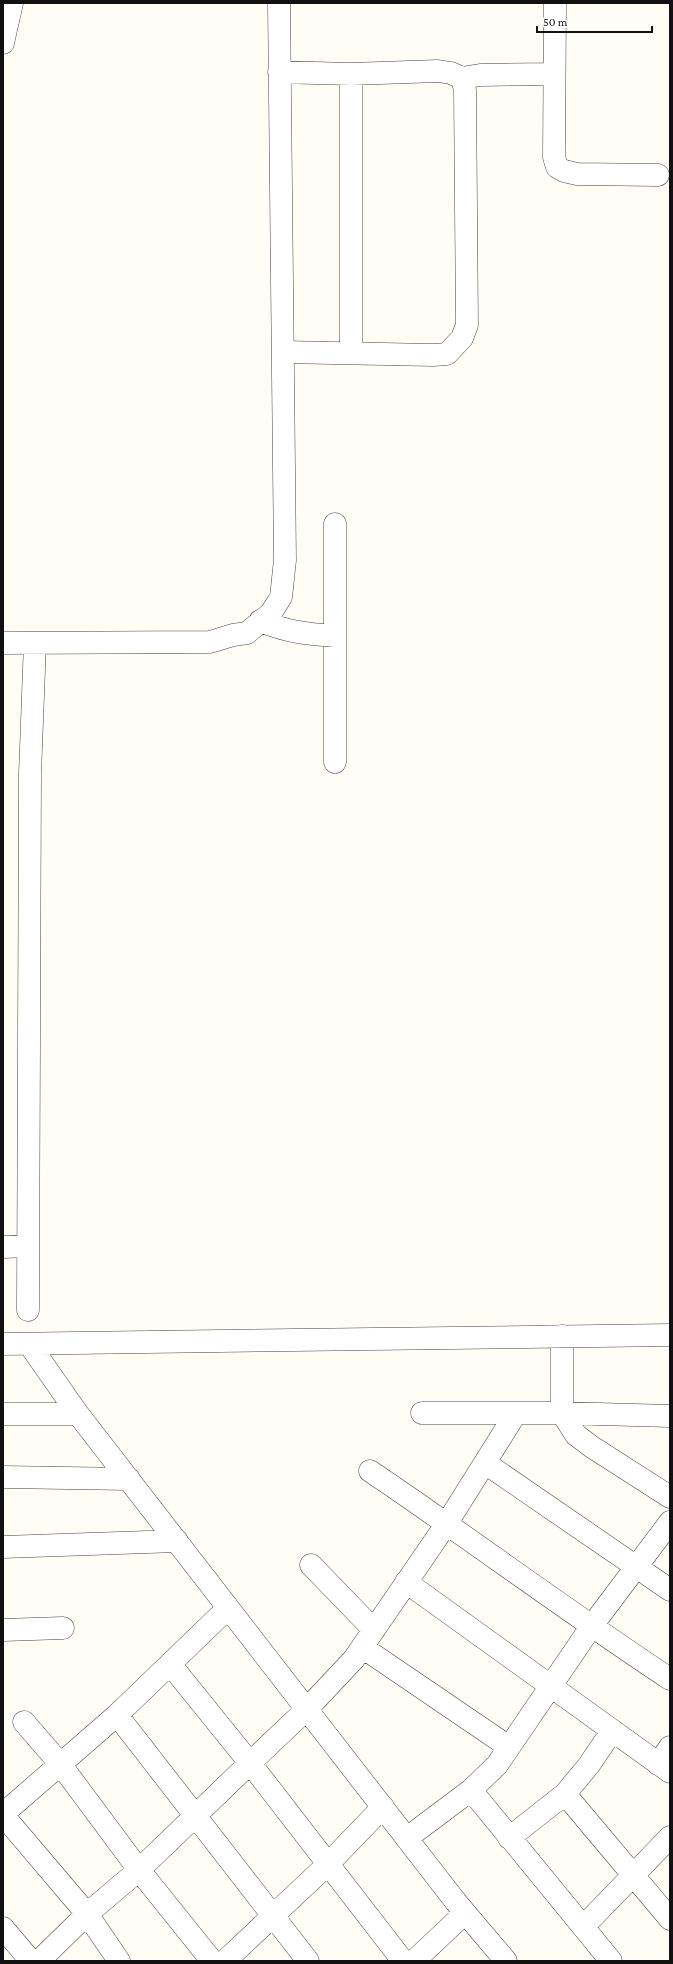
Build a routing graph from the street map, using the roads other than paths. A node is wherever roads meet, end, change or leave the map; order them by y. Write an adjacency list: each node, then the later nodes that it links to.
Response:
1 (12, 3): 4 (street)
2 (279, 3): 5 (street)
3 (555, 3): 7 (street)
4 (3, 43)
5 (280, 72): 6 (street); 10 (street)
6 (351, 74): 8 (street); 11 (street)
7 (554, 74): 8 (street); 9 (street)
8 (462, 78): 11 (street)
9 (658, 175)
10 (283, 352): 11 (street); 13 (street)
11 (351, 353)
12 (336, 524): 14 (street)
13 (260, 621): 14 (street); 16 (street)
14 (335, 636): 17 (street)
15 (3, 643): 16 (street)
16 (35, 643): 18 (street)
17 (335, 762)
18 (28, 1246): 19 (street); 20 (street)
19 (3, 1248)
20 (28, 1310)
21 (670, 1335): 22 (street)
22 (562, 1336): 24 (street); 27 (street)
23 (3, 1344): 24 (street)
24 (29, 1344): 29 (street)
25 (422, 1413): 26 (street)
26 (516, 1413): 27 (street); 31 (street)
27 (562, 1413): 30 (street); 35 (street)
28 (3, 1414): 29 (street)
29 (78, 1414): 34 (street)
30 (670, 1416)
31 (485, 1463): 37 (street); 41 (street)
32 (370, 1471): 37 (street)
33 (3, 1477): 34 (street)
34 (129, 1479): 38 (street)
35 (670, 1498)
36 (670, 1522): 41 (street)
37 (447, 1523): 42 (street); 45 (street)
38 (177, 1541): 39 (street); 44 (street)
39 (3, 1547)
40 (311, 1565): 48 (street)
41 (636, 1567): 43 (street); 45 (street)
42 (406, 1582): 48 (street); 51 (street)
43 (670, 1590)
44 (228, 1608): 49 (street); 52 (street)
45 (591, 1627): 50 (street); 51 (street)
46 (63, 1628): 47 (street)
47 (3, 1630)
48 (368, 1638): 52 (street); 56 (street)
49 (170, 1664): 53 (street); 58 (street)
50 (670, 1679)
51 (552, 1686): 55 (street); 56 (street)
52 (307, 1709): 58 (street); 62 (street)
53 (117, 1715): 59 (street); 64 (street)
54 (24, 1722): 59 (street)
55 (612, 1731): 57 (street); 61 (street)
56 (509, 1747): 60 (street)
57 (666, 1761)
58 (250, 1764): 64 (street); 68 (street)
59 (60, 1765): 63 (street); 69 (street)
60 (471, 1790): 66 (street); 67 (street)
61 (565, 1794): 67 (street); 70 (street)
62 (383, 1807): 66 (street); 68 (street)
63 (3, 1815): 72 (street)
64 (195, 1816): 69 (street); 73 (street)
65 (670, 1837): 70 (street)
66 (407, 1838): 71 (street)
67 (509, 1838): 75 (street)
68 (328, 1864): 73 (street); 83 (street)
69 (139, 1870): 72 (street); 80 (street)
70 (634, 1875): 74 (street); 75 (street)
71 (465, 1913): 84 (street); 85 (street)
72 (87, 1914): 78 (street); 79 (street)
73 (272, 1916): 81 (street); 82 (street)
74 (670, 1919)
75 (583, 1927): 86 (street)
76 (3, 1928): 77 (street)
77 (31, 1961)
78 (39, 1961)
79 (119, 1961)
80 (212, 1961)
81 (225, 1961)
82 (308, 1961)
83 (403, 1961)
84 (414, 1961)
85 (506, 1961)
86 (611, 1961)

